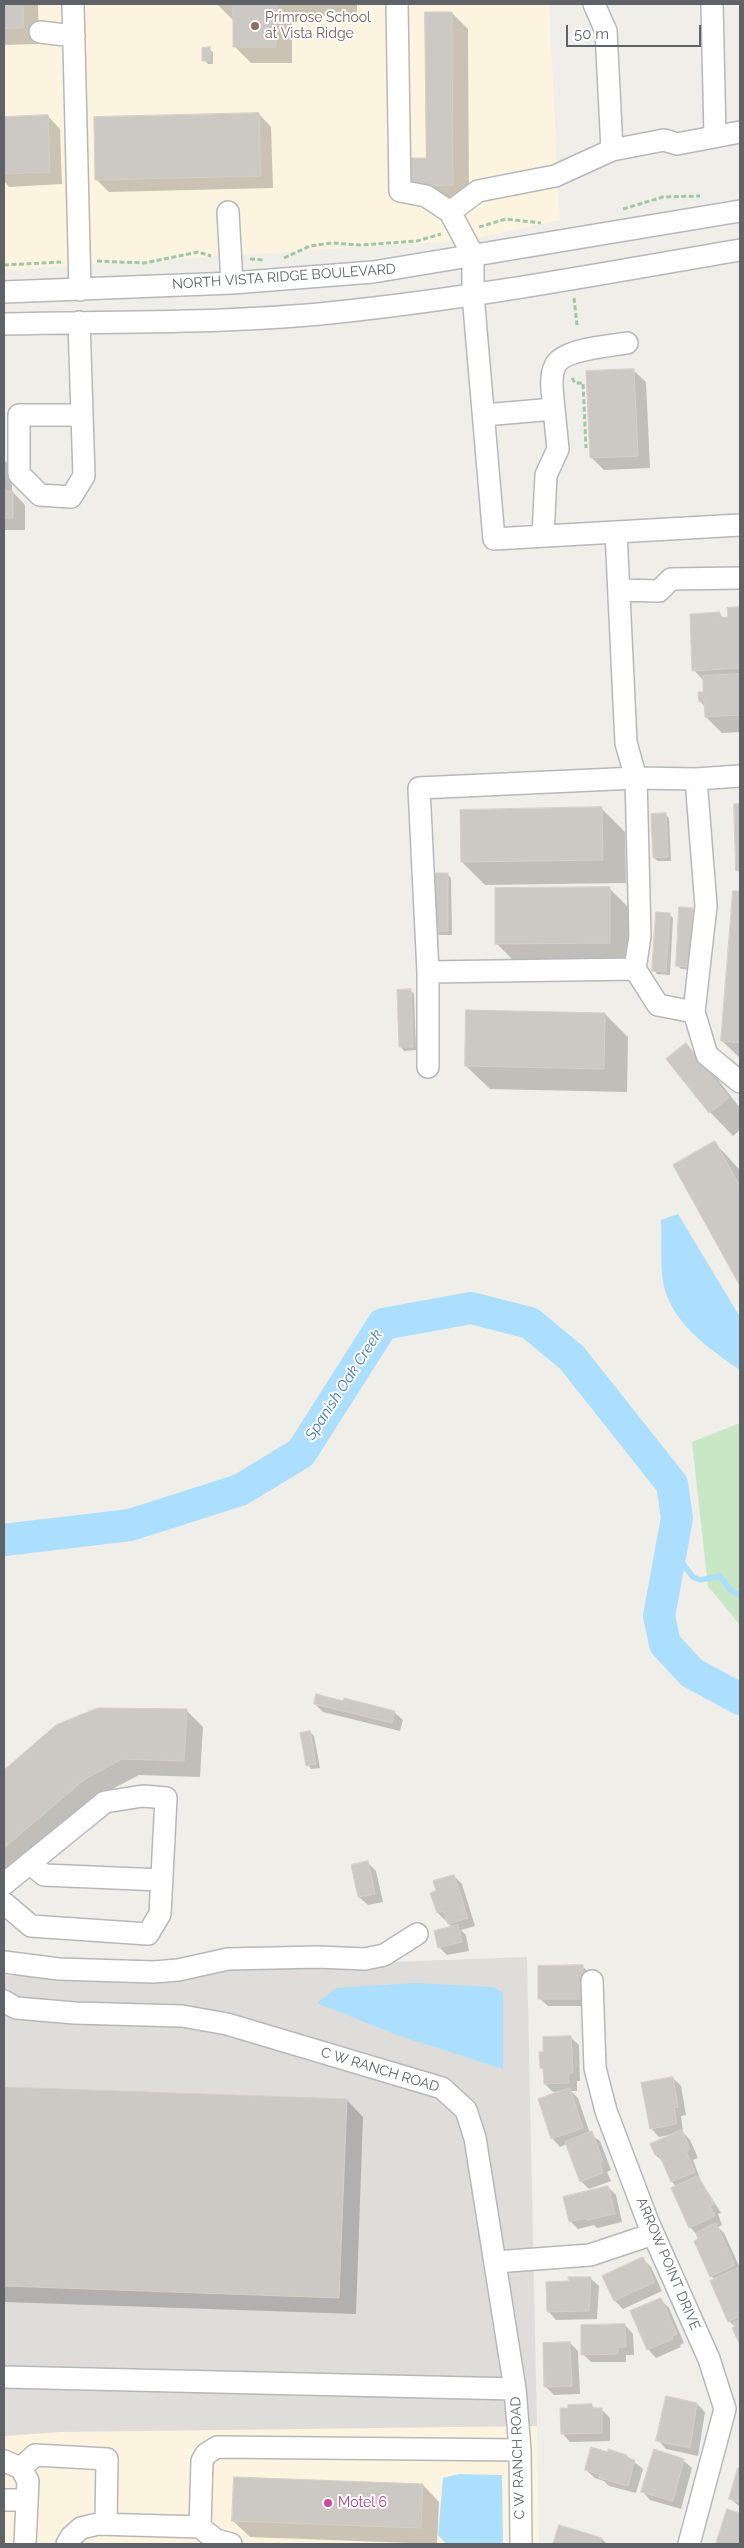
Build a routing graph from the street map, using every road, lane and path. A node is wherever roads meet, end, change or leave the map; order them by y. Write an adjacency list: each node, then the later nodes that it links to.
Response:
1 (73, 4): 6 (street)
2 (397, 4): 14 (street)
3 (594, 4): 9 (street)
4 (712, 4): 8 (street)
5 (40, 32): 6 (street)
6 (74, 36): 28 (street)
7 (740, 132): 8 (street)
8 (715, 136): 9 (street)
9 (612, 150): 14 (street)
10 (702, 196): 11 (path)
11 (618, 211)
12 (740, 211): 19 (street, NORTH VISTA RIDGE BOULEVARD)
13 (228, 212): 27 (street)
14 (450, 212): 19 (street)
15 (550, 224): 16 (path)
16 (484, 226)
17 (443, 233): 24 (path)
18 (740, 250): 30 (street)
19 (473, 255): 27 (street, NORTH VISTA RIDGE BOULEVARD); 30 (street)
20 (219, 258): 23 (path)
21 (258, 259): 22 (path)
22 (272, 260)
23 (98, 261)
24 (278, 261)
25 (61, 262): 26 (path)
26 (4, 265)
27 (232, 283): 28 (street, NORTH VISTA RIDGE BOULEVARD)
28 (80, 290): 29 (street, NORTH VISTA RIDGE BOULEVARD)
29 (4, 292)
30 (473, 295): 32 (street); 39 (street)
31 (574, 298): 34 (path)
32 (79, 322): 33 (street); 40 (street)
33 (4, 324)
34 (578, 325)
35 (627, 343): 37 (street)
36 (572, 374): 41 (path)
37 (554, 409): 39 (street); 44 (street)
38 (11, 415): 40 (street); 40 (street)
39 (484, 415): 44 (street)
40 (82, 416)
41 (586, 448)
42 (740, 525): 43 (street)
43 (616, 532): 44 (street); 46 (street)
44 (544, 536)
45 (740, 578): 46 (street)
46 (618, 590): 48 (street)
47 (740, 776): 49 (street)
48 (636, 778): 49 (street); 50 (street); 51 (street)
49 (696, 779): 52 (street)
50 (635, 969): 51 (street); 52 (street)
51 (428, 972): 53 (street)
52 (694, 1012): 54 (street)
53 (428, 1067)
54 (740, 1082)
55 (29, 1863): 56 (street); 56 (street); 57 (street)
56 (161, 1880): 58 (street)
57 (4, 1884)
58 (4, 1903)
59 (417, 1934): 60 (street)
60 (4, 1962)
61 (592, 1981): 63 (street, ARROW POINT DRIVE)
62 (4, 2001): 64 (street, C W RANCH ROAD)
63 (653, 2234): 64 (street); 77 (street, ARROW POINT DRIVE)
64 (495, 2262): 66 (street, C W RANCH ROAD)
65 (4, 2377): 66 (street)
66 (515, 2389): 67 (street, C W RANCH ROAD)
67 (520, 2450): 72 (street); 76 (street, C W RANCH ROAD)
68 (12, 2465): 70 (street); 71 (street)
69 (4, 2500): 70 (street)
70 (27, 2500): 73 (street)
71 (106, 2524): 72 (street); 74 (street)
72 (200, 2527): 75 (street)
73 (25, 2544)
74 (67, 2544)
75 (231, 2544)
76 (521, 2544)
77 (689, 2544)

